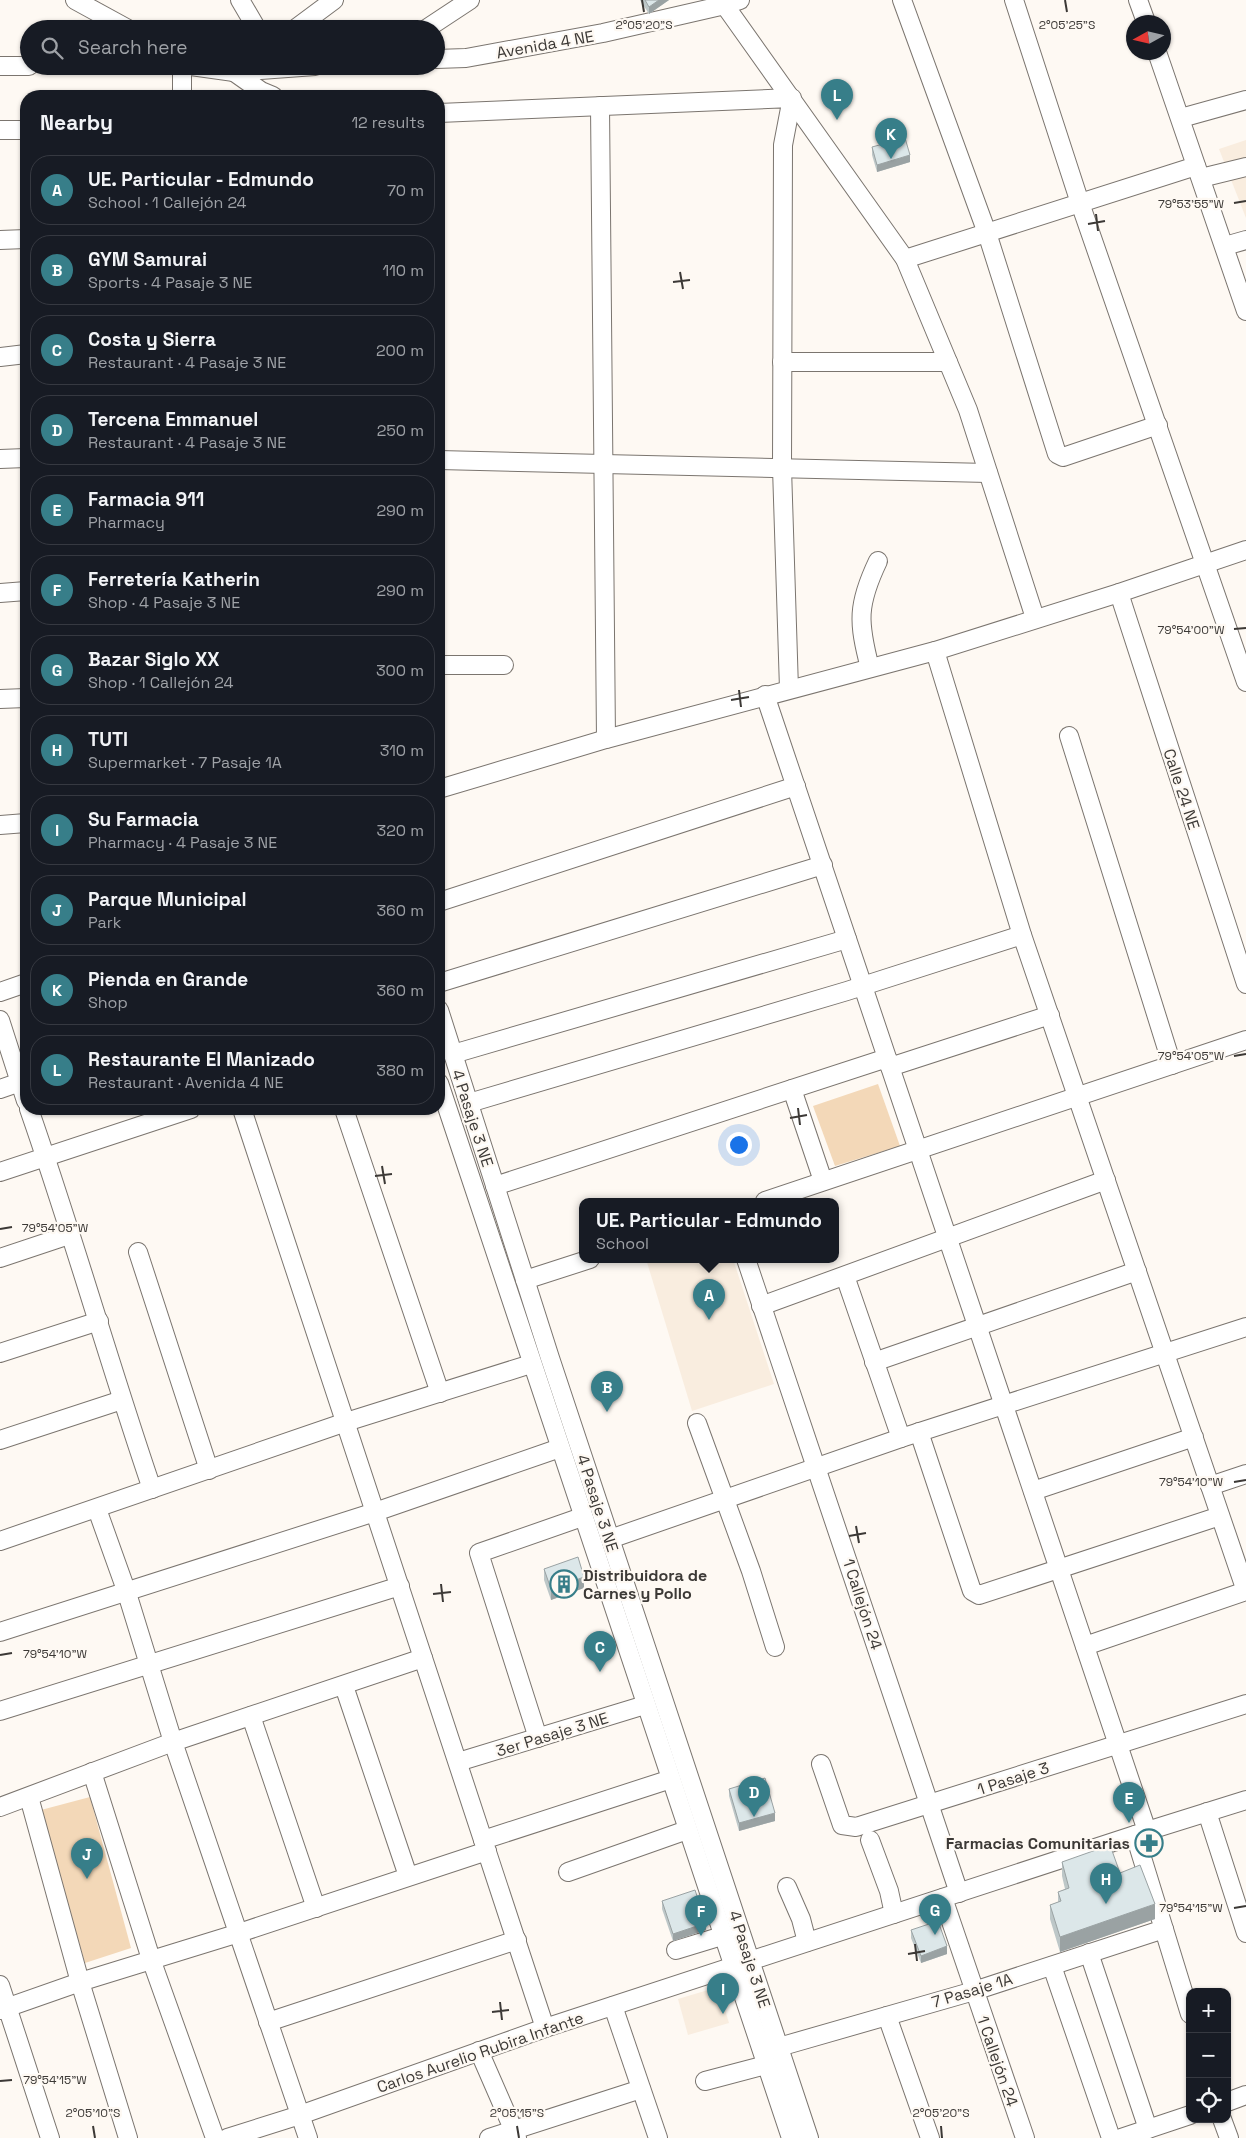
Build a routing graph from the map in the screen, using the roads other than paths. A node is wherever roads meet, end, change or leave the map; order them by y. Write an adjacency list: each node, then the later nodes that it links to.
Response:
1 (75, 0): 10 (street)
2 (240, 0): 11 (street)
3 (334, 0): 12 (street)
4 (470, 0): 13 (street)
5 (902, 0): 32 (street)
6 (1014, 0): 31 (street)
7 (1138, 0): 9 (street)
8 (729, 2): 14 (street, Avenida 4 NE); 22 (street)
9 (1143, 15)
10 (112, 20)
11 (252, 20)
12 (307, 20)
13 (440, 20)
14 (445, 59)
15 (1160, 60): 26 (street)
16 (0, 66): 17 (street)
17 (20, 66)
18 (182, 75): 20 (street)
19 (244, 75): 21 (street)
20 (182, 90)
21 (260, 90)
22 (792, 98): 24 (street); 37 (street); 41 (street)
23 (1246, 100): 26 (street)
24 (600, 106): 25 (street); 47 (street)
25 (445, 113)
26 (1181, 118): 30 (street)
27 (0, 130): 28 (street)
28 (20, 130)
29 (1246, 167): 30 (street)
30 (1199, 172): 31 (street); 36 (street)
31 (1080, 203): 32 (street); 43 (street)
32 (987, 233): 37 (street); 43 (street)
33 (20, 239): 34 (street)
34 (0, 240)
35 (1246, 240): 36 (street)
36 (1225, 246): 38 (street)
37 (905, 259): 42 (street)
38 (1246, 311)
39 (20, 355): 40 (street)
40 (0, 357)
41 (782, 362): 42 (street); 48 (street)
42 (948, 362): 49 (street)
43 (1158, 425): 52 (street)
44 (20, 458): 45 (street)
45 (0, 459)
46 (445, 460): 47 (street)
47 (602, 464): 48 (street); 67 (street)
48 (782, 468): 49 (street); 62 (street)
49 (988, 473): 56 (street)
50 (1246, 550): 52 (street)
51 (878, 562): 60 (street)
52 (1206, 563): 55 (street); 61 (street)
53 (20, 591): 54 (street)
54 (0, 593)
55 (1119, 593): 56 (street); 77 (street, Calle 24 NE)
56 (1035, 618): 57 (street)
57 (935, 650): 60 (street); 74 (street)
58 (445, 665): 59 (street)
59 (504, 665)
60 (870, 668): 62 (street)
61 (1246, 682)
62 (789, 689): 63 (street)
63 (766, 695): 67 (street); 68 (street)
64 (20, 698): 65 (street)
65 (0, 699)
66 (1069, 736): 87 (street)
67 (606, 739): 69 (street)
68 (796, 786): 72 (street); 73 (street)
69 (445, 787)
70 (20, 823): 71 (street)
71 (0, 825)
72 (823, 865): 75 (street); 76 (street)
73 (445, 900)
74 (1022, 935): 79 (street); 81 (street)
75 (847, 939): 79 (street); 85 (street)
76 (445, 981)
77 (1246, 984)
78 (20, 985): 80 (street)
79 (863, 986): 86 (street); 94 (street)
80 (0, 992)
81 (1050, 1015): 86 (street); 92 (street)
82 (0, 1020): 88 (street)
83 (445, 1029): 85 (street, 4 Pasaje 3 NE)
84 (1246, 1040): 87 (street)
85 (453, 1054): 94 (street, 4 Pasaje 3 NE)
86 (889, 1062): 91 (street); 99 (street)
87 (1172, 1065): 92 (street)
88 (20, 1073)
89 (20, 1082): 90 (street)
90 (0, 1089)
91 (792, 1089): 103 (street); 104 (street)
92 (1077, 1096): 99 (street); 102 (street)
93 (445, 1101): 122 (street, 4 Pasaje 3 NE)
94 (469, 1103): 104 (street, 4 Pasaje 3 NE)
95 (31, 1115): 100 (street)
96 (172, 1115): 100 (street)
97 (244, 1115): 126 (street)
98 (346, 1115): 123 (street)
99 (918, 1149): 103 (street); 107 (street)
100 (46, 1156): 101 (street); 106 (street)
101 (0, 1172)
102 (1106, 1180): 107 (street); 112 (street)
103 (822, 1182): 105 (street)
104 (495, 1186): 114 (street, 4 Pasaje 3 NE)
105 (774, 1198)
106 (69, 1234): 109 (street); 116 (street)
107 (948, 1238): 113 (street); 117 (street)
108 (138, 1252): 134 (street)
109 (0, 1258)
110 (579, 1263): 114 (street)
111 (747, 1263): 115 (street, 1 Callejón 24)
112 (1137, 1271): 117 (street); 120 (street)
113 (845, 1276): 115 (street); 121 (street)
114 (525, 1280): 144 (street, 4 Pasaje 3 NE)
115 (761, 1306): 133 (street, 1 Callejón 24)
116 (98, 1321): 119 (street); 124 (street)
117 (977, 1326): 121 (street); 125 (street)
118 (1246, 1327): 120 (street)
119 (0, 1353)
120 (1165, 1353): 125 (street); 129 (street)
121 (874, 1362): 130 (street)
122 (531, 1364): 123 (street); 132 (street, 4 Pasaje 3 NE)
123 (440, 1393): 126 (street)
124 (122, 1400): 131 (street); 137 (street)
125 (1004, 1406): 128 (street); 138 (street)
126 (346, 1422): 134 (street); 141 (street)
127 (697, 1423): 139 (street)
128 (919, 1432): 130 (street); 147 (street)
129 (1194, 1437): 136 (street); 138 (street)
130 (901, 1438): 133 (street)
131 (0, 1440)
132 (560, 1448): 141 (street); 143 (street, 4 Pasaje 3 NE)
133 (817, 1467): 139 (street); 170 (street, 1 Callejón 24)
134 (209, 1470): 137 (street)
135 (1246, 1474): 136 (street)
136 (1210, 1486): 142 (street)
137 (152, 1489): 140 (street)
138 (1033, 1491): 147 (street)
139 (724, 1499): 144 (street); 153 (street)
140 (98, 1509): 145 (street); 149 (street)
141 (375, 1512): 148 (street); 149 (street)
142 (1220, 1516): 146 (street); 147 (street)
143 (582, 1517): 158 (street, 4 Pasaje 3 NE); 161 (street)
144 (610, 1538): 192 (street, 4 Pasaje 3 NE)
145 (0, 1541)
146 (1241, 1561): 150 (street)
147 (1059, 1570): 152 (street)
148 (400, 1586): 154 (street); 155 (street)
149 (126, 1590): 151 (street); 155 (street)
150 (1246, 1591): 152 (street)
151 (0, 1632)
152 (1085, 1646): 163 (street)
153 (774, 1647)
154 (424, 1658): 156 (street); 164 (street)
155 (148, 1665): 159 (street); 162 (street)
156 (344, 1686): 160 (street); 178 (street)
157 (1246, 1704): 163 (street, 1 Pasaje 3)
158 (645, 1705): 161 (street, 3er Pasaje 3 NE); 167 (street, 4 Pasaje 3 NE)
159 (0, 1711)
160 (251, 1716): 162 (street); 181 (street)
161 (538, 1738): 164 (street, 3er Pasaje 3 NE)
162 (173, 1742): 166 (street); 184 (street)
163 (1118, 1745): 170 (street, 1 Pasaje 3); 174 (street)
164 (458, 1762): 176 (street)
165 (821, 1764): 170 (street, 1 Pasaje 3)
166 (92, 1772): 168 (street); 191 (street)
167 (671, 1779): 173 (street, 4 Pasaje 3 NE); 176 (street)
168 (28, 1797): 171 (street); 195 (street)
169 (1246, 1800): 172 (street)
170 (929, 1804): 180 (street, 1 Callejón 24)
171 (0, 1807)
172 (1207, 1812): 174 (street); 185 (street)
173 (687, 1830): 177 (street); 186 (street, 4 Pasaje 3 NE)
174 (1141, 1833): 180 (street); 183 (street)
175 (870, 1840): 182 (street)
176 (485, 1845): 178 (street); 187 (street)
177 (568, 1872)
178 (408, 1876): 181 (street)
179 (788, 1887): 188 (street)
180 (952, 1896): 182 (street); 197 (street, 1 Callejón 24)
181 (316, 1908): 184 (street)
182 (894, 1914): 188 (street)
183 (1164, 1929): 190 (street, 7 Pasaje 1A); 198 (street)
184 (238, 1933): 191 (street); 202 (street)
185 (1246, 1933)
186 (722, 1936): 189 (street); 193 (street, 4 Pasaje 3 NE)
187 (516, 1940): 202 (street); 203 (street)
188 (807, 1942): 192 (street)
189 (676, 1950)
190 (1089, 1953): 194 (street, 7 Pasaje 1A); 214 (street)
191 (151, 1959): 195 (street); 219 (street)
192 (750, 1960): 193 (street, Carlos Aurelio Rubira Infante); 204 (street, 4 Pasaje 3 NE)
193 (732, 1966): 199 (street, Carlos Aurelio Rubira Infante); 206 (street, 4 Pasaje 3 NE)
194 (1052, 1966): 197 (street, 7 Pasaje 1A); 227 (street)
195 (80, 1982): 200 (street); 218 (street)
196 (0, 1985): 200 (street)
197 (974, 1990): 201 (street, 7 Pasaje 1A); 226 (street, 1 Callejón 24)
198 (1186, 2001)
199 (613, 2006): 203 (street, Carlos Aurelio Rubira Infante); 208 (street)
200 (4, 2009): 217 (street)
201 (887, 2016): 204 (street, 7 Pasaje 1A); 225 (street)
202 (268, 2022): 211 (street)
203 (545, 2028): 205 (street, Carlos Aurelio Rubira Infante)
204 (779, 2047): 224 (street, 4 Pasaje 3 NE)
205 (479, 2051): 211 (street, Carlos Aurelio Rubira Infante); 215 (street)
206 (766, 2065): 207 (street); 216 (street, 4 Pasaje 3 NE)
207 (705, 2082)
208 (641, 2089): 215 (street); 223 (street)
209 (1246, 2095): 210 (street)
210 (1231, 2101)
211 (300, 2115): 220 (street, Carlos Aurelio Rubira Infante); 221 (street)
212 (1186, 2116): 214 (street)
213 (1223, 2123): 229 (street)
214 (1148, 2129): 228 (street)
215 (515, 2134): 222 (street)
216 (788, 2137)
217 (50, 2138)
218 (128, 2138)
219 (215, 2138)
220 (227, 2138)
221 (308, 2138)
222 (489, 2138)
223 (658, 2138)
224 (810, 2138)
225 (930, 2138)
226 (1025, 2138)
227 (1111, 2138)
228 (1121, 2138)
229 (1229, 2138)

